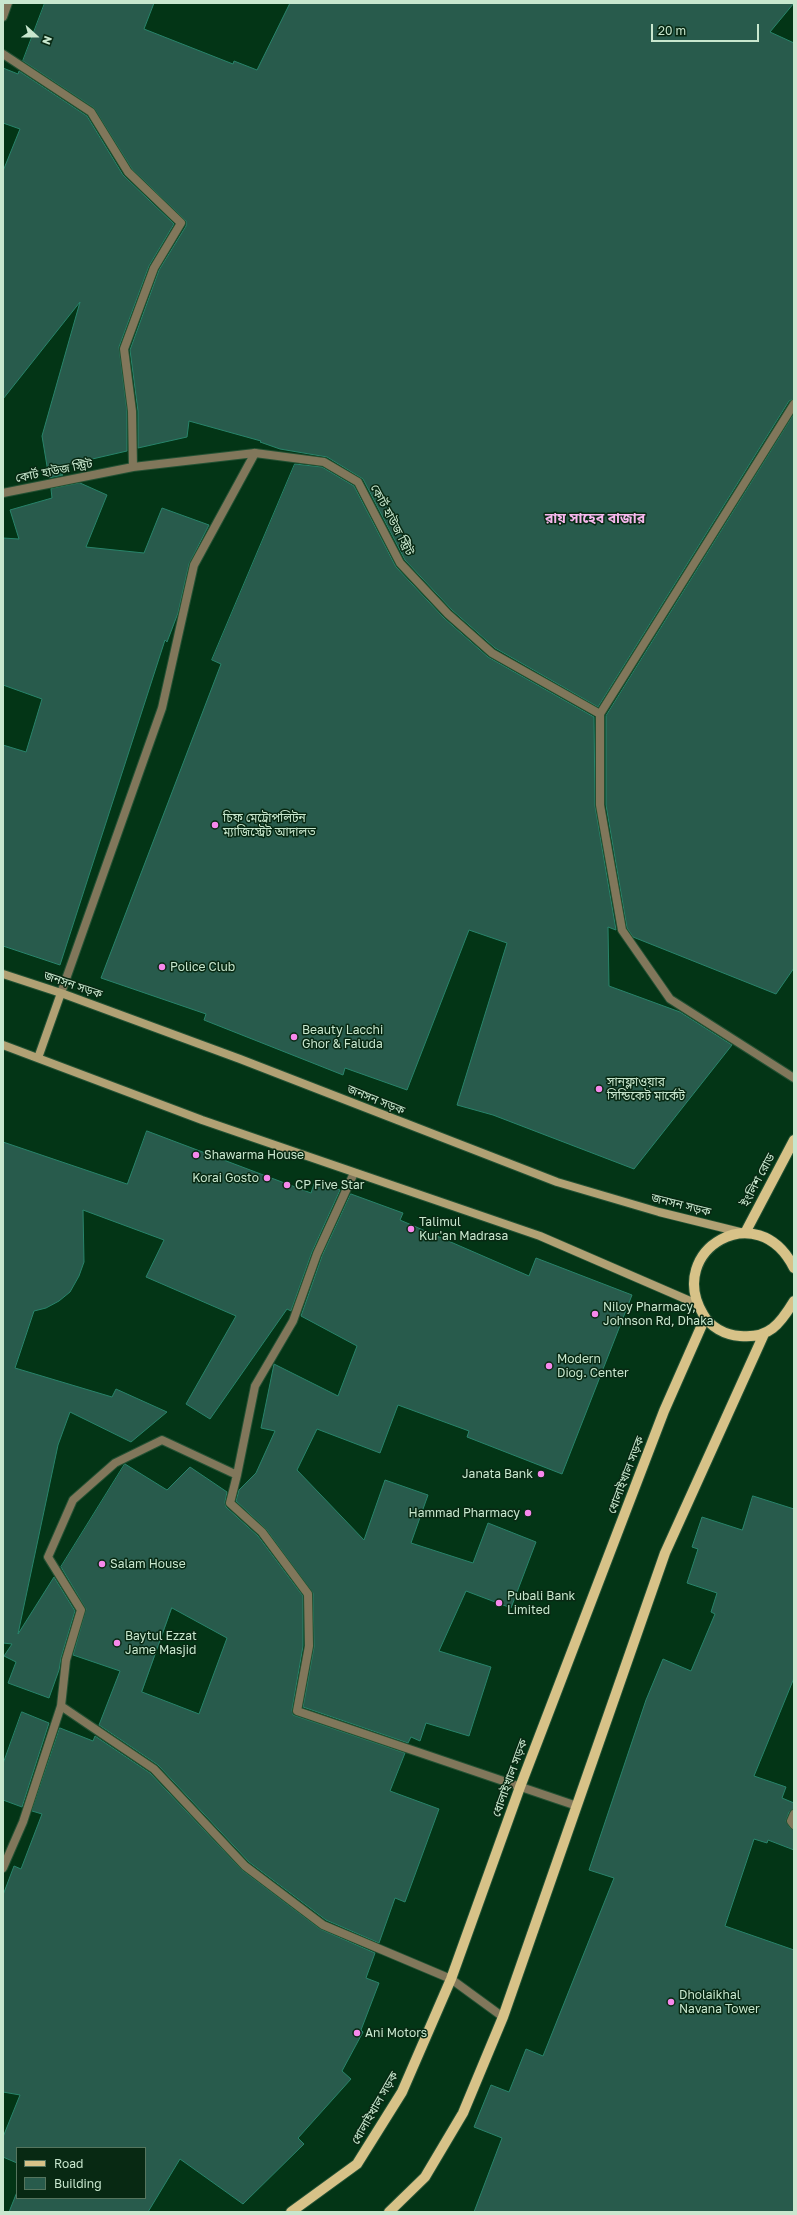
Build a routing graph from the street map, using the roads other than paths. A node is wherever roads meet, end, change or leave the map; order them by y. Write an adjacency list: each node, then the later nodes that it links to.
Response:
1 (8, 3): 2 (street)
2 (3, 17)
3 (3, 54): 6 (street)
4 (794, 404): 8 (street)
5 (255, 453): 6 (street, কোর্ট হাউজ স্ট্রিট); 8 (street, কোর্ট হাউজ স্ট্রিট); 10 (street)
6 (133, 467): 7 (street, কোর্ট হাউজ স্ট্রিট)
7 (3, 493)
8 (600, 714): 13 (street)
9 (3, 974): 10 (main road, জনসন সড়ক)
10 (61, 994): 12 (main road); 16 (main road, জনসন সড়ক)
11 (3, 1045): 12 (main road)
12 (38, 1058): 15 (main road)
13 (794, 1078)
14 (794, 1140): 16 (main road, ইংলিশ রোড)
15 (354, 1173): 19 (main road); 22 (street)
16 (745, 1233): 17 (main road); 19 (main road)
17 (794, 1268)
18 (794, 1301): 21 (main road)
19 (697, 1304): 20 (main road)
20 (705, 1318): 21 (main road); 24 (main road, ধোলাইখাল সড়ক)
21 (764, 1334): 25 (main road)
22 (237, 1475): 23 (street); 24 (street)
23 (61, 1706): 28 (street); 29 (street)
24 (520, 1787): 25 (street); 29 (main road, ধোলাইখাল সড়ক)
25 (577, 1806): 30 (main road)
26 (794, 1814): 27 (street)
27 (794, 1825)
28 (3, 1868)
29 (451, 1980): 30 (street); 31 (main road, ধোলাইখাল সড়ক)
30 (503, 2017): 32 (main road)
31 (291, 2212)
32 (389, 2212)

